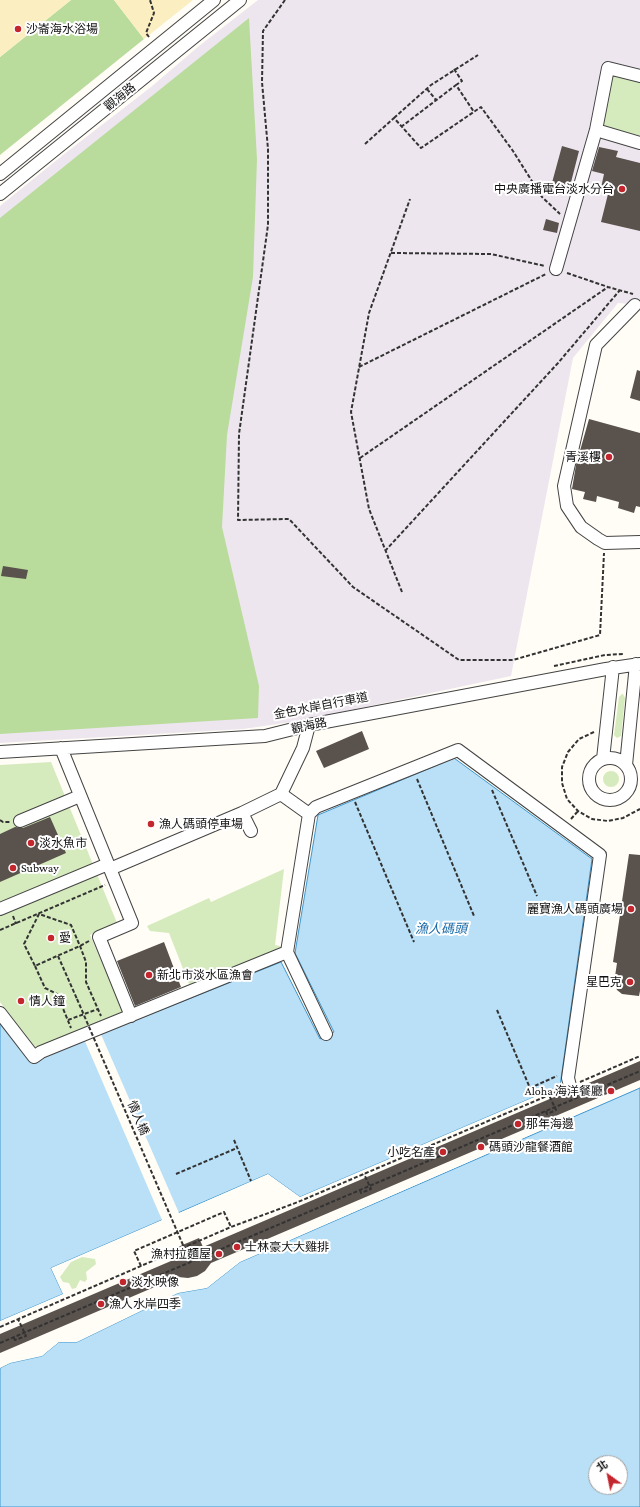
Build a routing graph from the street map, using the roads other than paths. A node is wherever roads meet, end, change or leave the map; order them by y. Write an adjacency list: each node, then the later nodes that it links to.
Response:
1 (214, 0): 6 (street, 觀海路)
2 (240, 0): 7 (street, 觀海路)
3 (640, 76): 4 (street)
4 (596, 130): 5 (street); 8 (street)
5 (640, 143)
6 (0, 174)
7 (0, 194)
8 (556, 269)
9 (634, 299): 10 (street)
10 (640, 542)
11 (638, 664): 12 (street, 觀海路); 13 (street, 觀海路)
12 (614, 668): 14 (street, 觀海路); 18 (street)
13 (636, 707): 15 (street, 觀海路)
14 (309, 725): 16 (street, 觀海路); 20 (street)
15 (634, 744): 19 (street, 觀海路)
16 (61, 748): 17 (street, 觀海路); 21 (street)
17 (0, 752)
18 (603, 759): 19 (street); 19 (street, 觀海路)
19 (626, 765)
20 (281, 794): 22 (street); 23 (street)
21 (80, 796): 24 (street); 26 (street)
22 (312, 810): 28 (street); 32 (street)
23 (242, 813): 25 (street); 26 (street)
24 (20, 821)
25 (251, 831)
26 (109, 866): 27 (street); 30 (street)
27 (0, 909)
28 (288, 952): 30 (street); 31 (street)
29 (0, 1013): 30 (street)
30 (131, 1016)
31 (326, 1034)
32 (570, 1086)

